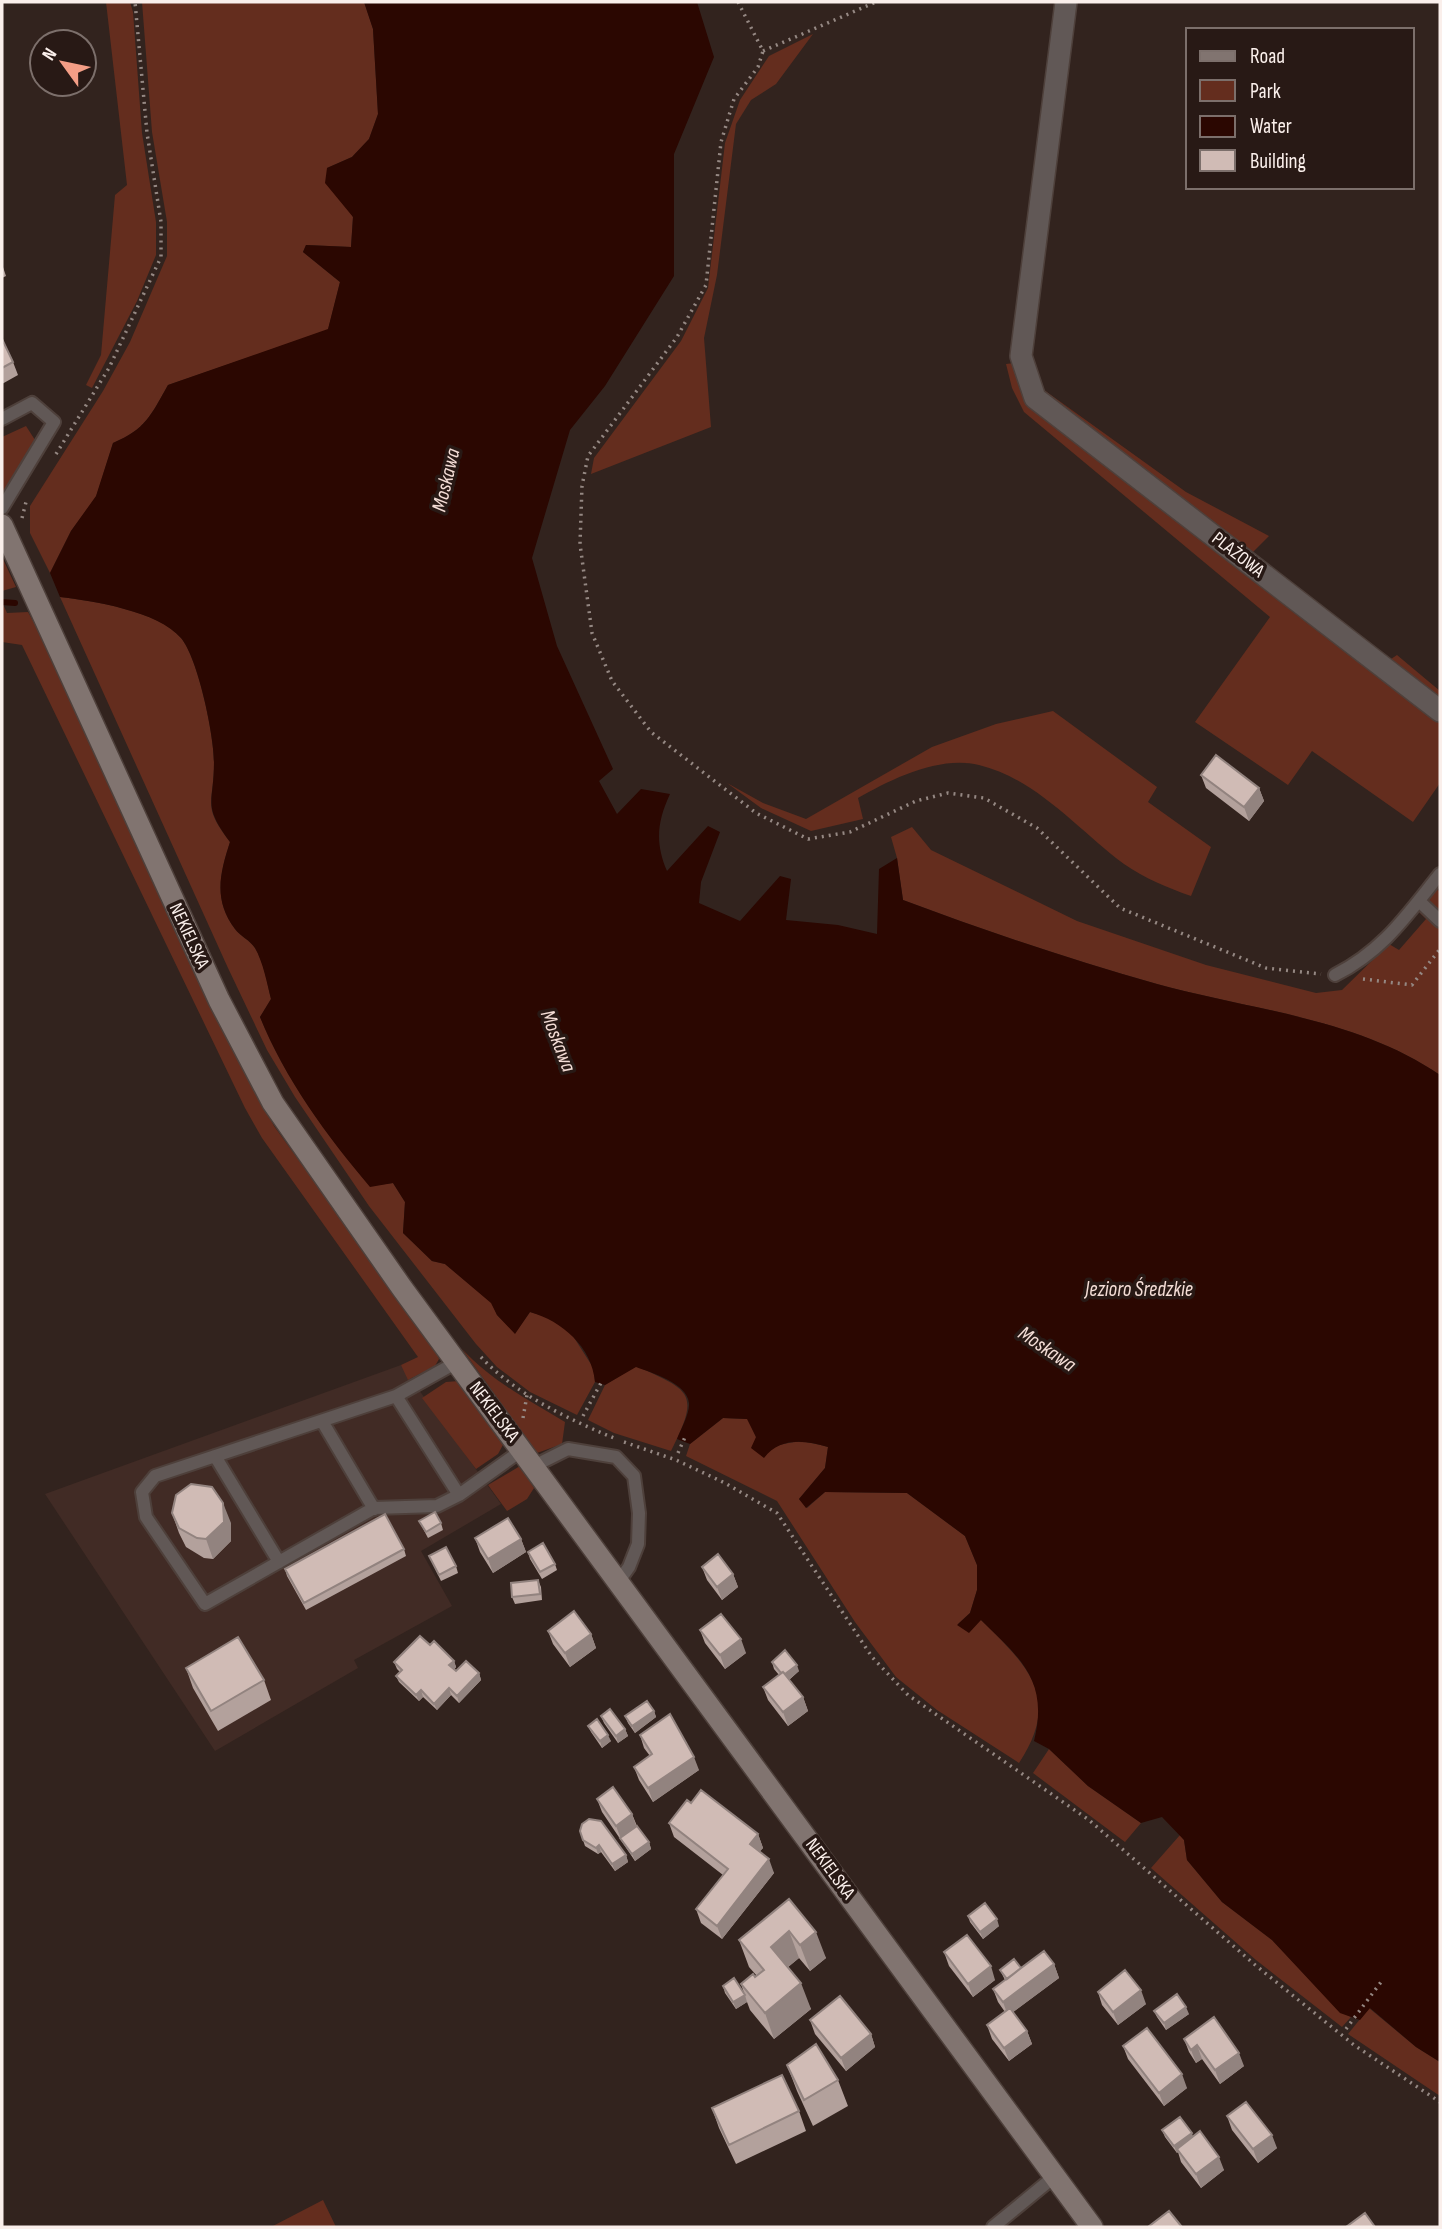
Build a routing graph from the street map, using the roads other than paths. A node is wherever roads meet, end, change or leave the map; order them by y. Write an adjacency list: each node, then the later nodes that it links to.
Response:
1 (1066, 2): 5 (street, PLAŻOWA)
2 (2, 419): 3 (lane)
3 (2, 508)
4 (9, 527): 10 (street, NEKIELSKA)
5 (1440, 711)
6 (1440, 874): 7 (lane)
7 (1419, 901): 8 (lane); 9 (lane)
8 (1440, 921)
9 (1335, 975)
10 (466, 1356): 11 (lane); 14 (street, NEKIELSKA)
11 (397, 1396): 12 (lane); 15 (lane)
12 (322, 1421): 13 (lane); 16 (lane)
13 (215, 1456): 17 (lane); 17 (lane)
14 (528, 1458): 15 (lane); 18 (street, NEKIELSKA); 18 (lane)
15 (459, 1495): 16 (lane)
16 (374, 1509): 17 (lane)
17 (279, 1562)
18 (619, 1581): 19 (street, NEKIELSKA)
19 (1055, 2176): 20 (lane); 21 (street, NEKIELSKA)
20 (993, 2227)
21 (1092, 2227)

